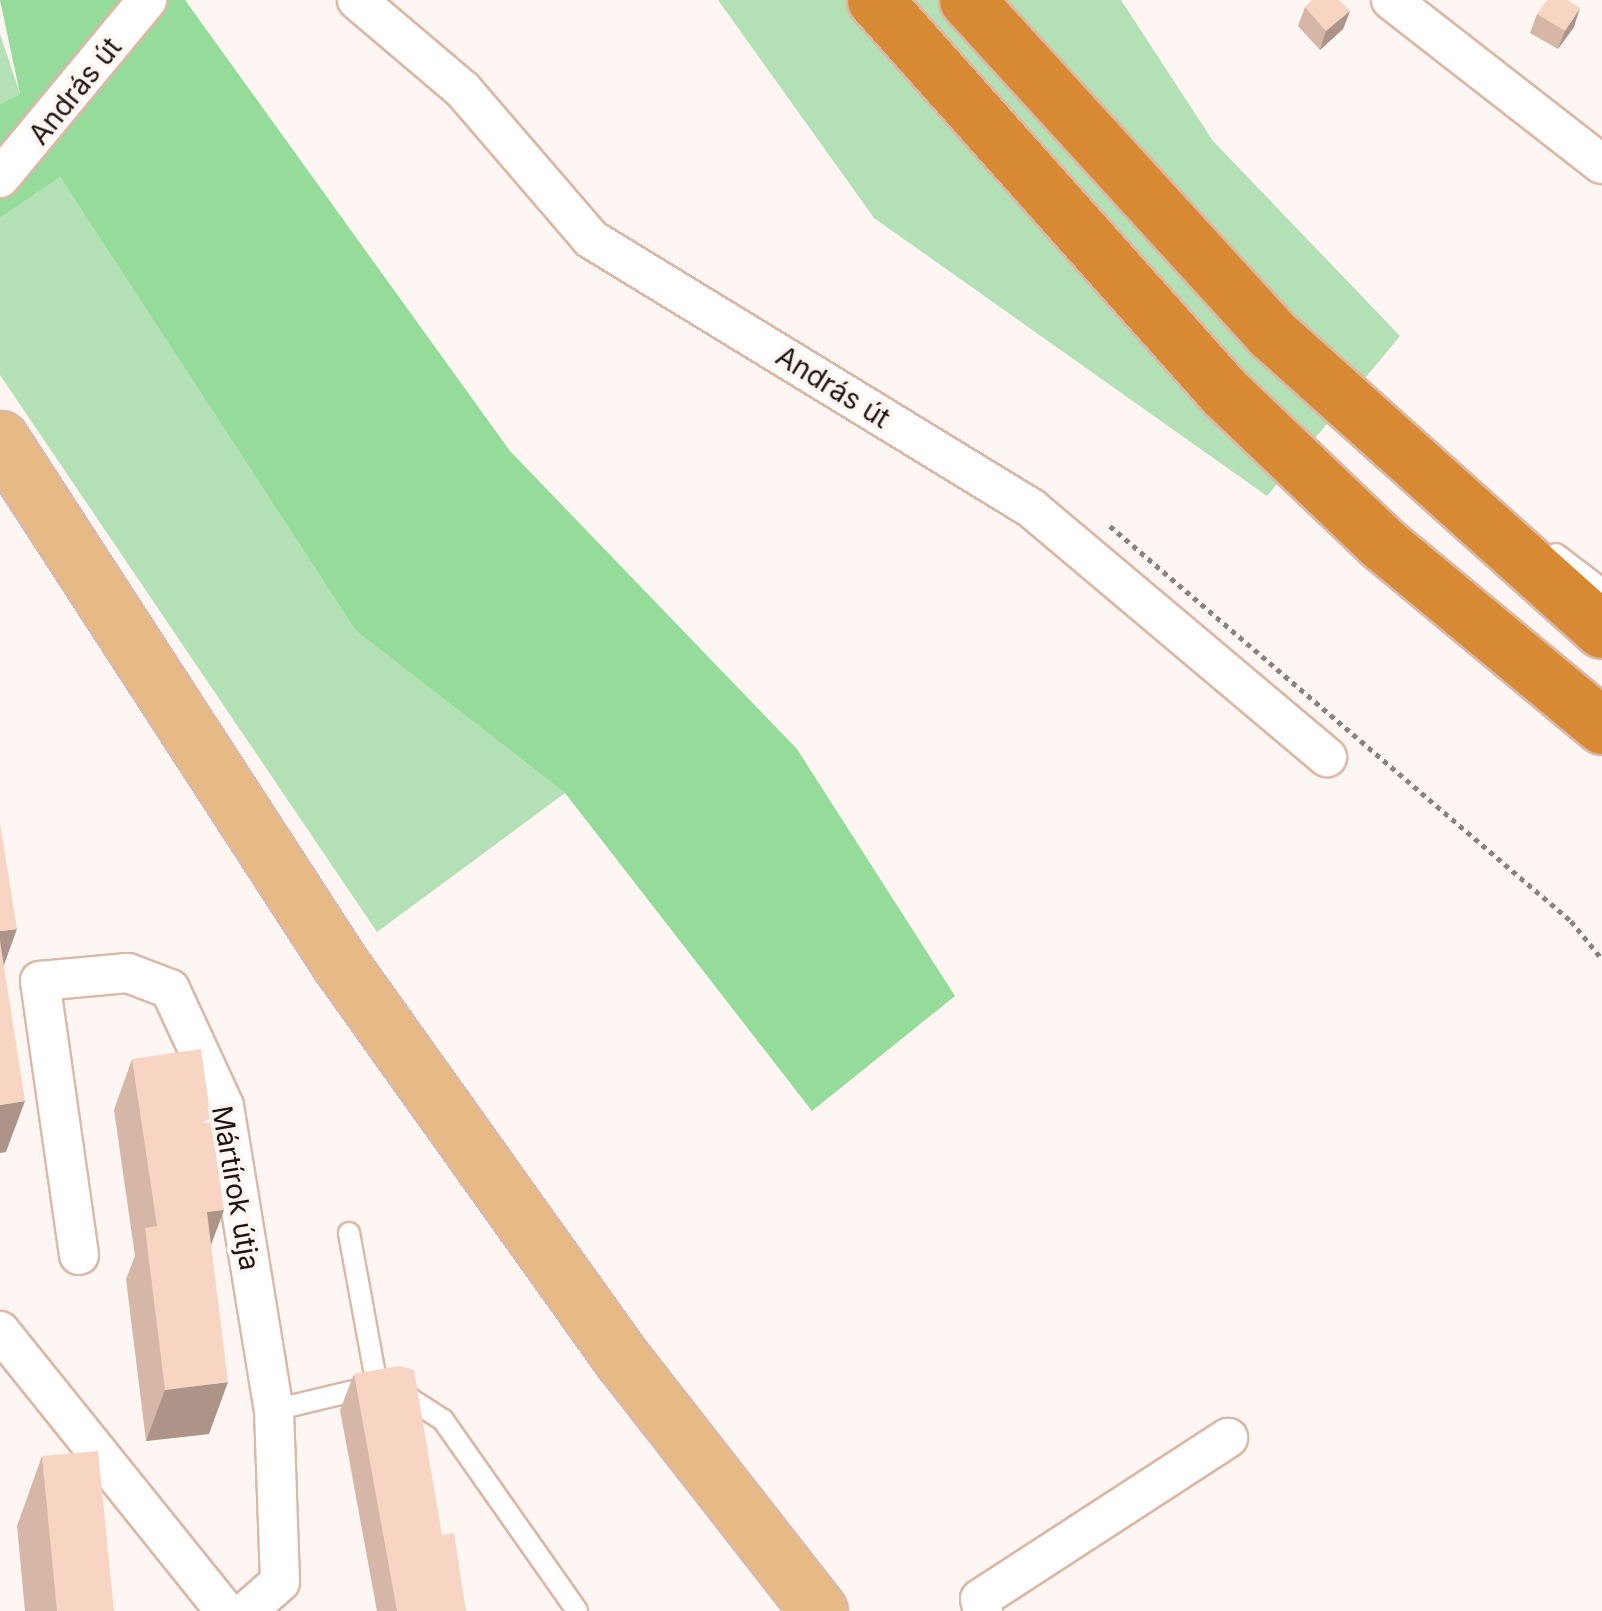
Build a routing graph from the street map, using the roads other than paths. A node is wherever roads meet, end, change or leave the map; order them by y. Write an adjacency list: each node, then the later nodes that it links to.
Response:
1 (146, 0): 7 (street, András út)
2 (357, 0): 15 (street, András út)
3 (875, 0): 12 (highway)
4 (967, 0): 9 (highway)
5 (1390, 0): 6 (street)
6 (1602, 164)
7 (0, 178)
8 (0, 439): 25 (main road)
9 (1419, 474): 10 (lane); 11 (highway)
10 (1602, 589)
11 (1602, 630)
12 (1524, 665): 13 (highway); 14 (lane)
13 (1602, 726)
14 (1601, 752)
15 (1327, 756)
16 (349, 1233): 19 (lane)
17 (79, 1255): 20 (street, Mártírok útja)
18 (0, 1331): 22 (street)
19 (376, 1386): 20 (lane); 24 (lane)
20 (274, 1410): 23 (street, Mártírok útja)
21 (1228, 1438): 26 (street)
22 (225, 1611)
23 (246, 1611)
24 (577, 1611)
25 (819, 1611)
26 (982, 1611)

